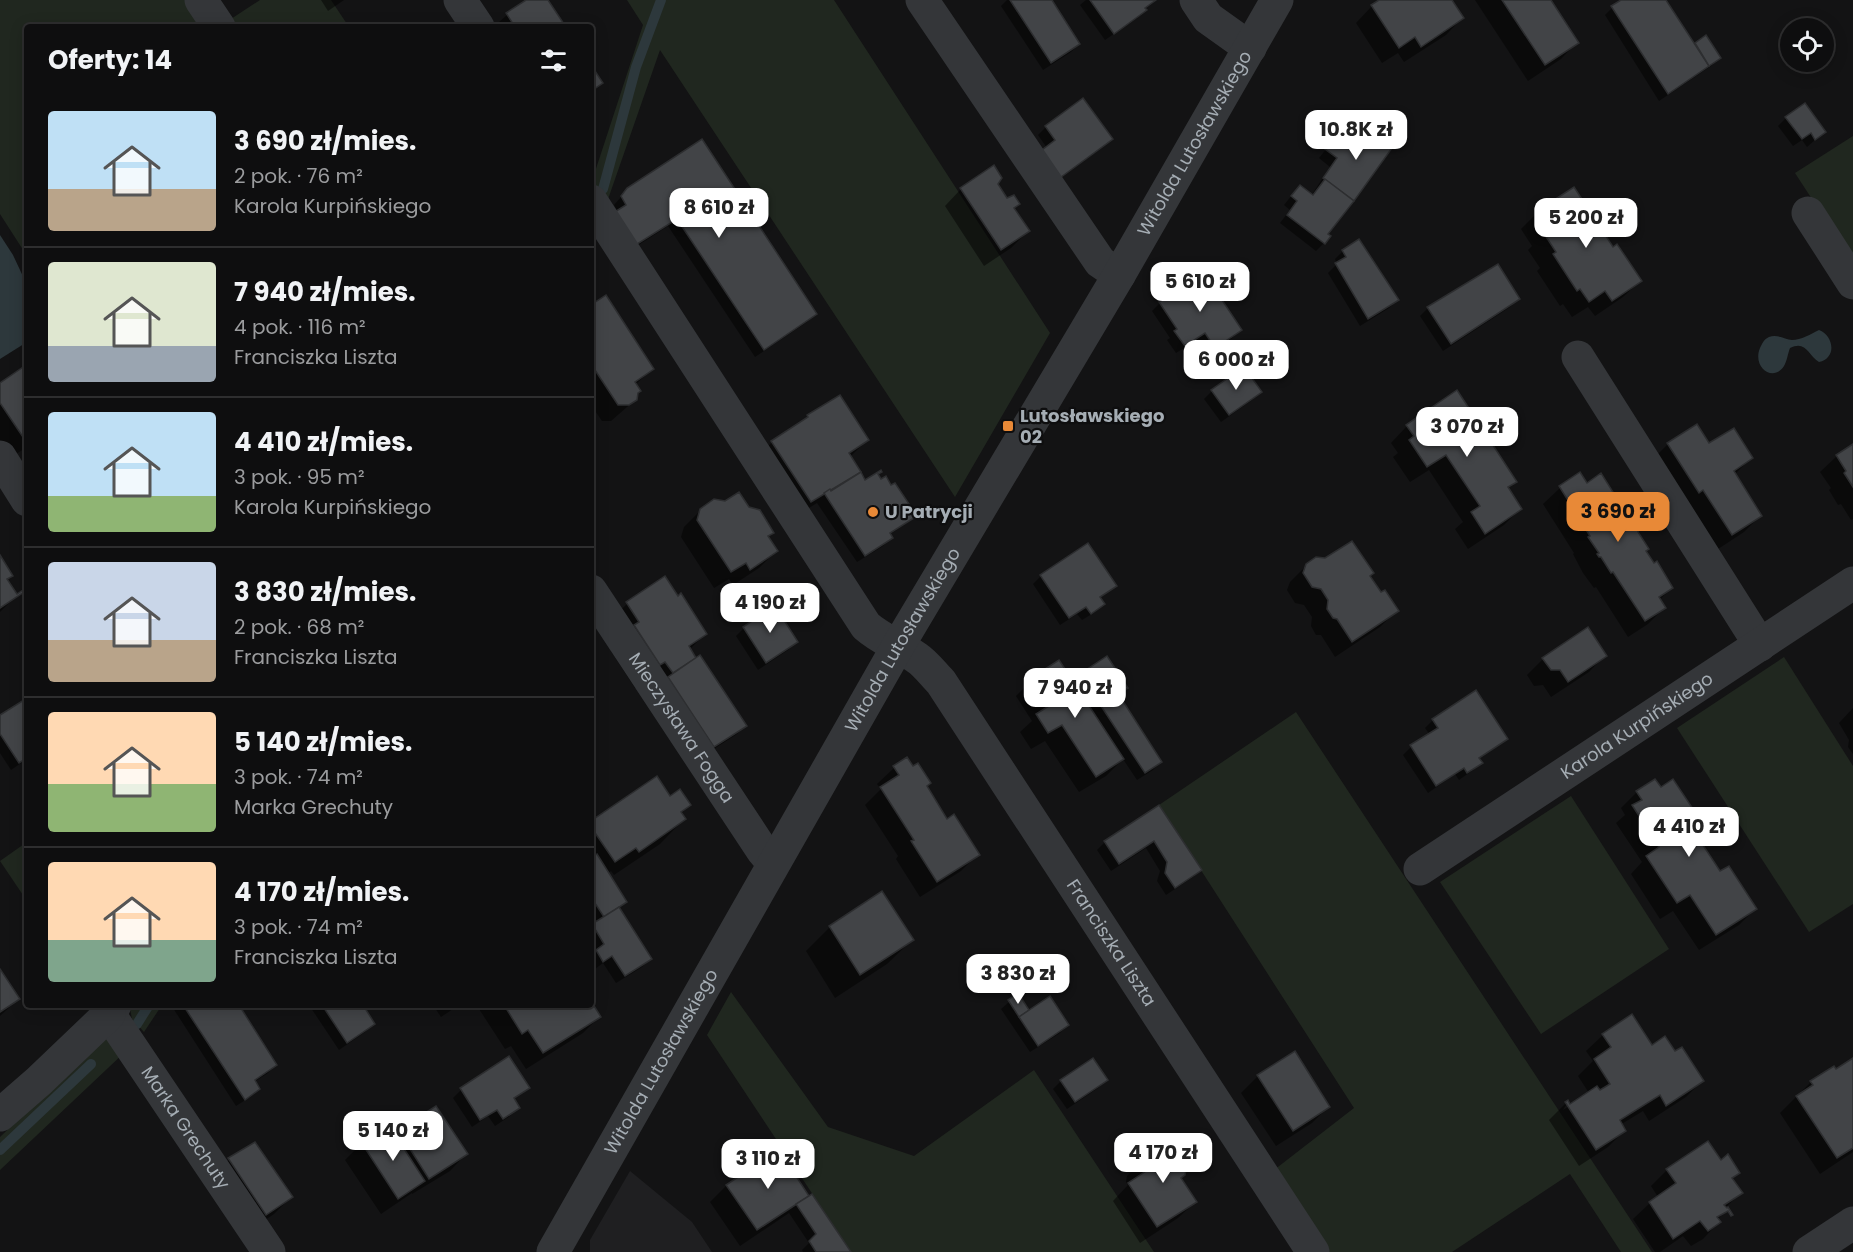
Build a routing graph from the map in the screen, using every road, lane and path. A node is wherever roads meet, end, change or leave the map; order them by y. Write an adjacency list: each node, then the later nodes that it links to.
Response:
1 (201, 0): 6 (street)
2 (460, 0): 7 (street)
3 (922, 0): 11 (street)
4 (1196, 0): 8 (street)
5 (1277, 0): 8 (street, Witolda Lutosławskiego)
6 (217, 24)
7 (476, 24)
8 (1250, 48): 11 (street, Witolda Lutosławskiego)
9 (594, 206): 19 (street, Franciszka Liszta)
10 (1808, 213): 12 (street)
11 (1119, 275): 19 (street, Witolda Lutosławskiego)
12 (1853, 283)
13 (1578, 357): 18 (street)
14 (0, 457): 15 (street)
15 (24, 495)
16 (1853, 583): 18 (street, Karola Kurpińskiego)
17 (594, 596): 20 (street, Mieczysława Fogga)
18 (1760, 645): 21 (street, Karola Kurpińskiego)
19 (898, 646): 20 (street, Witolda Lutosławskiego); 27 (street, Franciszka Liszta)
20 (773, 863): 26 (street, Witolda Lutosławskiego)
21 (1420, 869)
22 (112, 1010): 23 (street); 25 (street, Marka Grechuty)
23 (0, 1115)
24 (1853, 1223): 28 (street)
25 (269, 1252)
26 (553, 1252)
27 (1313, 1252)
28 (1809, 1252)

